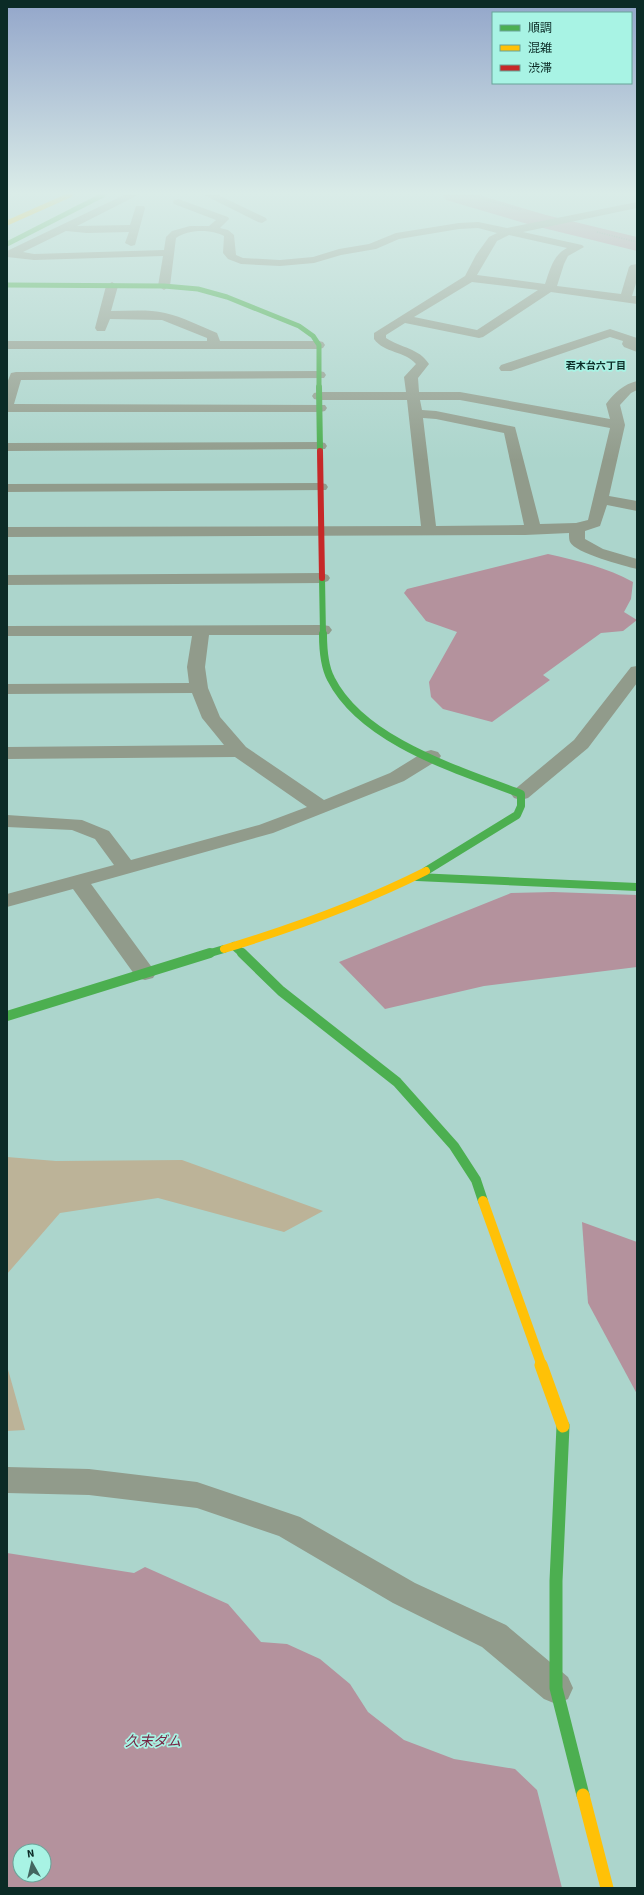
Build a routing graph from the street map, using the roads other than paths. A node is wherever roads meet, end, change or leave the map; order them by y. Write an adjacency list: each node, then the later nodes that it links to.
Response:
1 (461, 283): 11 (street)
2 (513, 283): 8 (street)
3 (552, 283): 8 (street)
4 (634, 283): 9 (street)
5 (7, 285): 6 (main road)
6 (112, 286): 7 (main road); 10 (street)
7 (164, 286): 15 (main road)
8 (550, 288): 9 (street); 11 (street)
9 (631, 298)
10 (106, 315): 12 (street); 14 (street)
11 (403, 319): 20 (street)
12 (214, 344): 14 (street); 15 (street)
13 (7, 345): 14 (street)
14 (96, 345)
15 (319, 345): 18 (main road)
16 (637, 348): 17 (street)
17 (506, 368)
18 (319, 375): 21 (main road); 22 (street)
19 (637, 385): 25 (street)
20 (414, 395): 21 (street); 24 (street); 25 (street)
21 (319, 402): 23 (street); 27 (main road)
22 (7, 404)
23 (7, 408)
24 (416, 414): 33 (street); 34 (street)
25 (618, 425): 30 (street)
26 (7, 446): 27 (street)
27 (320, 446): 28 (main road)
28 (321, 487): 29 (street); 35 (main road)
29 (7, 488)
30 (601, 499): 31 (street); 32 (street)
31 (637, 506)
32 (577, 528): 33 (street); 37 (street)
33 (533, 529): 34 (street)
34 (429, 530): 35 (street)
35 (322, 531): 36 (street); 38 (main road)
36 (7, 532)
37 (637, 564)
38 (322, 578): 39 (street); 40 (main road)
39 (7, 580)
40 (323, 630): 42 (street); 48 (main road)
41 (7, 631): 42 (street)
42 (200, 631): 44 (street)
43 (637, 671): 49 (street)
44 (199, 688): 45 (street); 46 (street)
45 (7, 689)
46 (239, 751): 47 (street); 50 (street)
47 (7, 753)
48 (431, 756): 49 (main road); 50 (street)
49 (521, 794): 53 (main road)
50 (322, 808): 52 (street)
51 (7, 821): 52 (street)
52 (126, 867): 54 (street)
53 (417, 877): 55 (main road); 57 (main road)
54 (79, 882): 56 (street); 58 (street)
55 (637, 887)
56 (7, 901)
57 (234, 946): 58 (main road); 61 (main road)
58 (145, 974): 59 (main road)
59 (7, 1016)
60 (7, 1480): 61 (street)
61 (556, 1688): 62 (main road)
62 (607, 1888)

